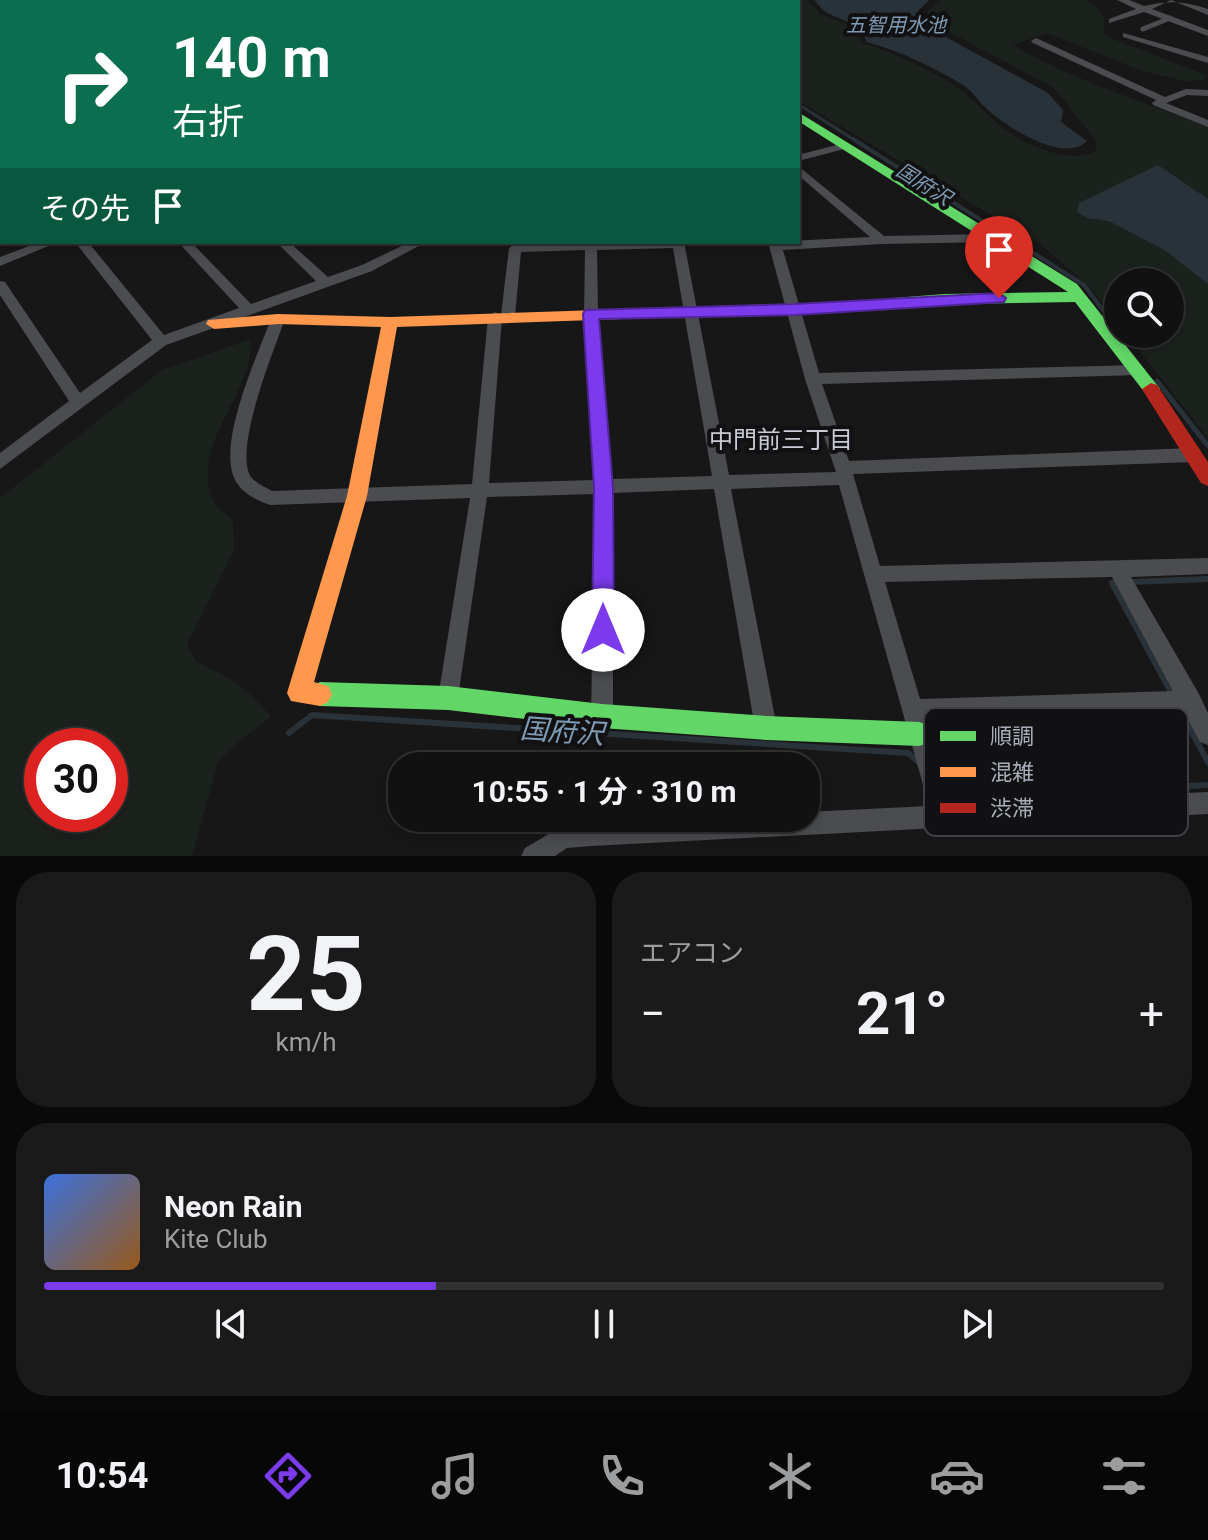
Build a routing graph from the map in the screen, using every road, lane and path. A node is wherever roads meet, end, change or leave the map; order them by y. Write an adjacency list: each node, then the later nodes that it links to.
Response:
1 (1121, 0): 4 (street)
2 (1167, 0): 4 (street)
3 (1175, 0): 5 (street)
4 (1144, 8): 6 (street); 7 (street)
5 (1208, 12)
6 (1170, 18): 8 (lane); 9 (street)
7 (1112, 21)
8 (1143, 29)
9 (1208, 33)
10 (1126, 35): 12 (street)
11 (1036, 41): 14 (street)
12 (1208, 60)
13 (1208, 93): 14 (street)
14 (1162, 99): 16 (street)
15 (800, 117): 17 (street)
16 (1208, 124)
17 (844, 146): 18 (street); 20 (street)
18 (800, 157)
19 (800, 171): 21 (street)
20 (992, 238): 21 (street); 36 (street)
21 (881, 240): 22 (street)
22 (800, 243)
23 (47, 244): 33 (street)
24 (83, 244): 45 (street)
25 (186, 244): 38 (street)
26 (284, 244): 34 (street)
27 (384, 244): 32 (street)
28 (417, 244): 32 (street)
29 (592, 244): 40 (street); 41 (street)
30 (678, 244): 39 (street)
31 (775, 244): 37 (street)
32 (398, 255): 34 (street)
33 (0, 262)
34 (326, 283): 38 (street)
35 (0, 285): 48 (street)
36 (1080, 297): 37 (street); 46 (street)
37 (795, 310): 39 (street); 47 (street)
38 (250, 311): 44 (street)
39 (691, 312): 40 (street); 53 (street)
40 (591, 314): 41 (street); 54 (street)
41 (501, 317): 43 (street); 55 (street)
42 (278, 319): 43 (street); 44 (street); 56 (street)
43 (390, 322): 56 (street)
44 (214, 324): 45 (street)
45 (161, 341): 48 (street)
46 (1139, 370): 47 (street); 49 (street)
47 (813, 379): 51 (street)
48 (78, 402): 50 (street)
49 (1193, 455): 51 (street); 52 (street)
50 (0, 462)
51 (844, 473): 53 (street); 59 (street)
52 (1208, 478)
53 (719, 482): 54 (street); 66 (street)
54 (604, 488): 55 (street); 65 (street)
55 (480, 490): 56 (street); 60 (street)
56 (357, 496): 60 (street)
57 (1208, 566): 58 (street)
58 (1117, 569): 59 (street); 61 (street)
59 (874, 574): 63 (street)
60 (448, 698): 65 (street)
61 (1192, 701): 62 (street); 68 (street)
62 (975, 708)
63 (913, 710): 64 (street); 67 (street)
64 (924, 710)
65 (602, 716): 66 (street)
66 (766, 728): 67 (street)
67 (919, 734): 69 (street)
68 (1208, 734)
69 (924, 751)
70 (1208, 803): 71 (street)
71 (1188, 804)
72 (924, 817): 73 (street)
73 (533, 856)

